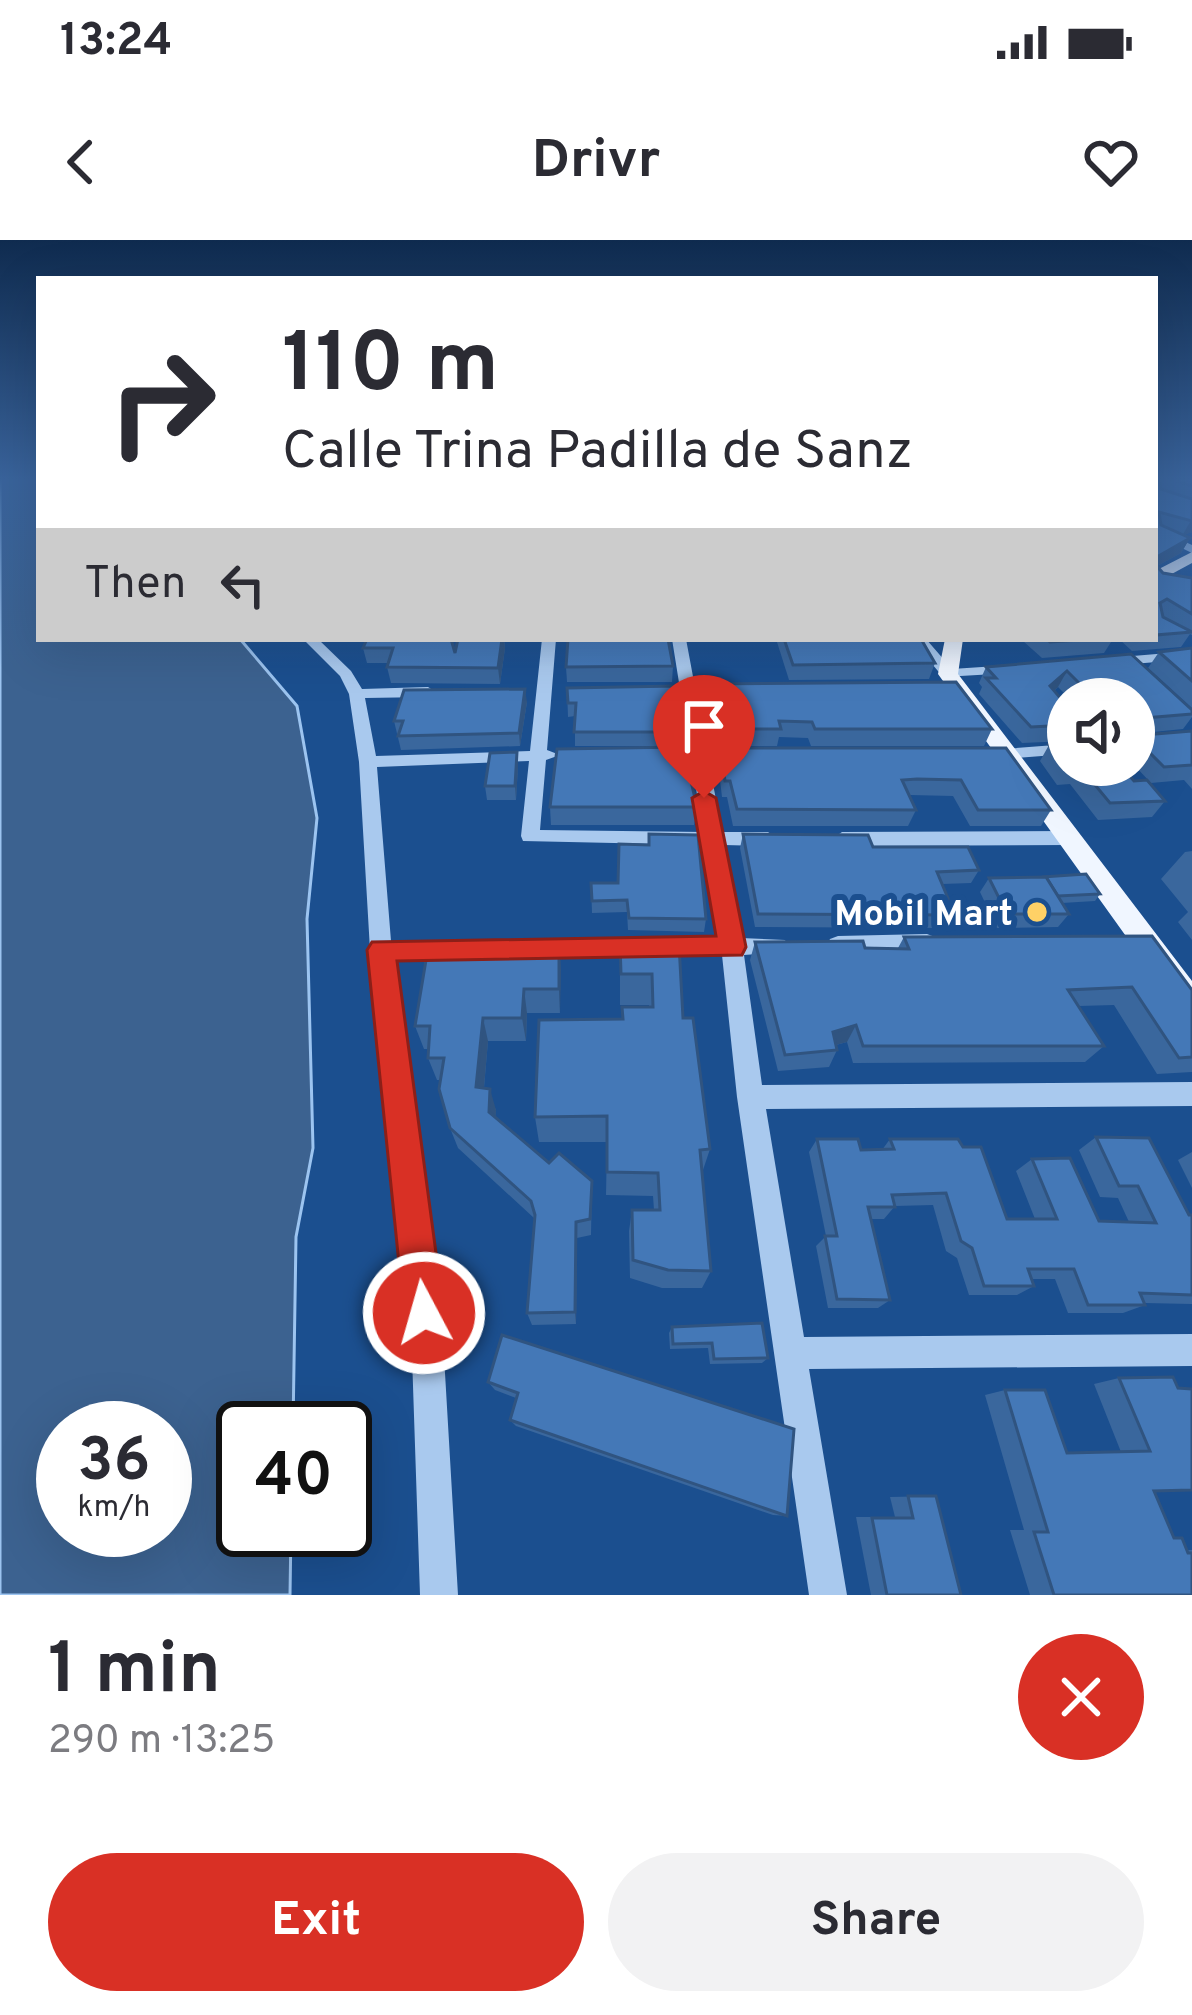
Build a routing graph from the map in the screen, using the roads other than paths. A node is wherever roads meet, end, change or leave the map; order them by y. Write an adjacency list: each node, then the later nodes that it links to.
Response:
1 (1158, 546): 2 (street)
2 (1189, 550): 3 (main road)
3 (1158, 576)
4 (1174, 633): 11 (street)
5 (313, 642): 22 (street)
6 (549, 642): 18 (street)
7 (679, 642): 32 (street)
8 (920, 642): 17 (street)
9 (953, 642): 17 (main road)
10 (1107, 642): 13 (street)
11 (1192, 644)
12 (1192, 655): 13 (street)
13 (1127, 660): 14 (street); 16 (street)
14 (1082, 664)
15 (1037, 667): 17 (street)
16 (1143, 676)
17 (946, 683): 27 (main road)
18 (543, 690): 19 (street); 20 (street); 24 (street)
19 (567, 690)
20 (522, 691)
21 (457, 692): 22 (street)
22 (357, 694): 28 (street)
23 (1047, 751): 27 (street)
24 (538, 755): 25 (street); 28 (street); 32 (street)
25 (583, 755)
26 (967, 755): 27 (street)
27 (1009, 755): 29 (main road)
28 (368, 762): 35 (street)
29 (1069, 838): 31 (street); 36 (main road)
30 (783, 839): 32 (street)
31 (831, 839)
32 (712, 840): 34 (street)
33 (961, 942): 34 (street)
34 (732, 947): 35 (street); 38 (street)
35 (382, 950): 41 (street)
36 (1192, 1004)
37 (1192, 1094): 38 (street)
38 (750, 1097): 40 (street)
39 (1192, 1350): 40 (street)
40 (790, 1353): 42 (street)
41 (439, 1595)
42 (828, 1595)

